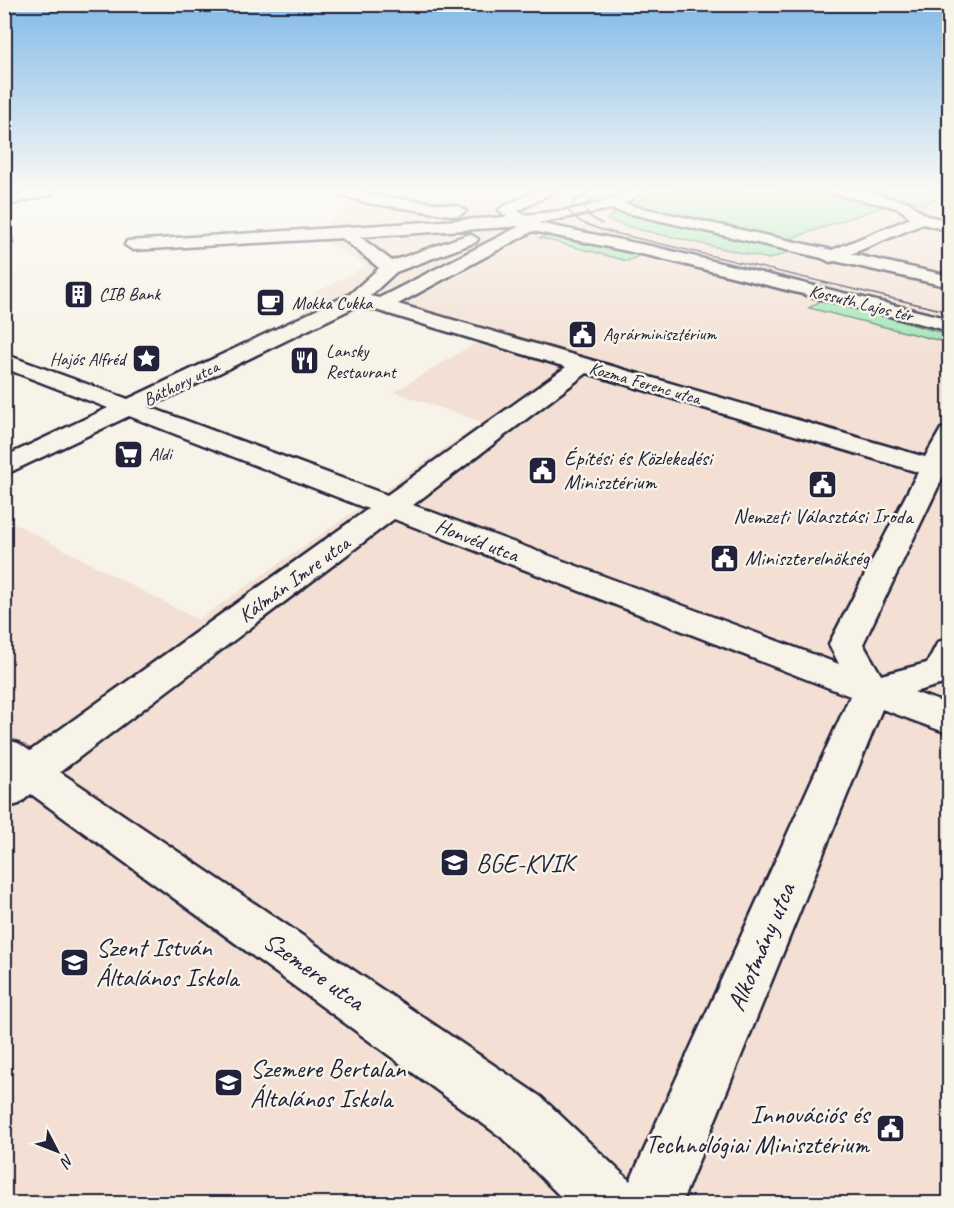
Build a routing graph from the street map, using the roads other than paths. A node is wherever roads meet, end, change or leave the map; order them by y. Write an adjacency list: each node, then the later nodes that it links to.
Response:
1 (363, 247): 8 (street)
2 (453, 247): 8 (street)
3 (484, 247): 12 (street)
4 (635, 247): 9 (street, Kossuth Lajos tér)
5 (801, 247): 7 (street, Kossuth Lajos tér)
6 (853, 247): 7 (street, Kossuth Lajos tér)
7 (835, 255): 9 (street, Kossuth Lajos tér); 10 (street, Kossuth Lajos tér)
8 (390, 268): 11 (street, Báthory utca)
9 (773, 281): 13 (street, Kossuth Lajos tér)
10 (950, 282)
11 (357, 298): 12 (street, Kozma Ferenc utca); 16 (street, Báthory utca)
12 (381, 305): 15 (street, Kozma Ferenc utca)
13 (950, 324)
14 (4, 360): 16 (street, Honvéd utca)
15 (584, 365): 19 (street, Kozma Ferenc utca); 20 (street, Kálmán Imre utca)
16 (130, 408): 18 (street, Báthory utca); 20 (street, Honvéd utca)
17 (950, 434): 19 (street)
18 (4, 467)
19 (933, 468): 22 (street)
20 (390, 508): 22 (street, Honvéd utca); 24 (street, Kálmán Imre utca)
21 (950, 650): 22 (street)
22 (871, 690): 23 (street, Honvéd utca); 26 (street, Alkotmány utca)
23 (950, 720)
24 (14, 773): 25 (street, Szemere utca)
25 (611, 1203)
26 (651, 1203)

